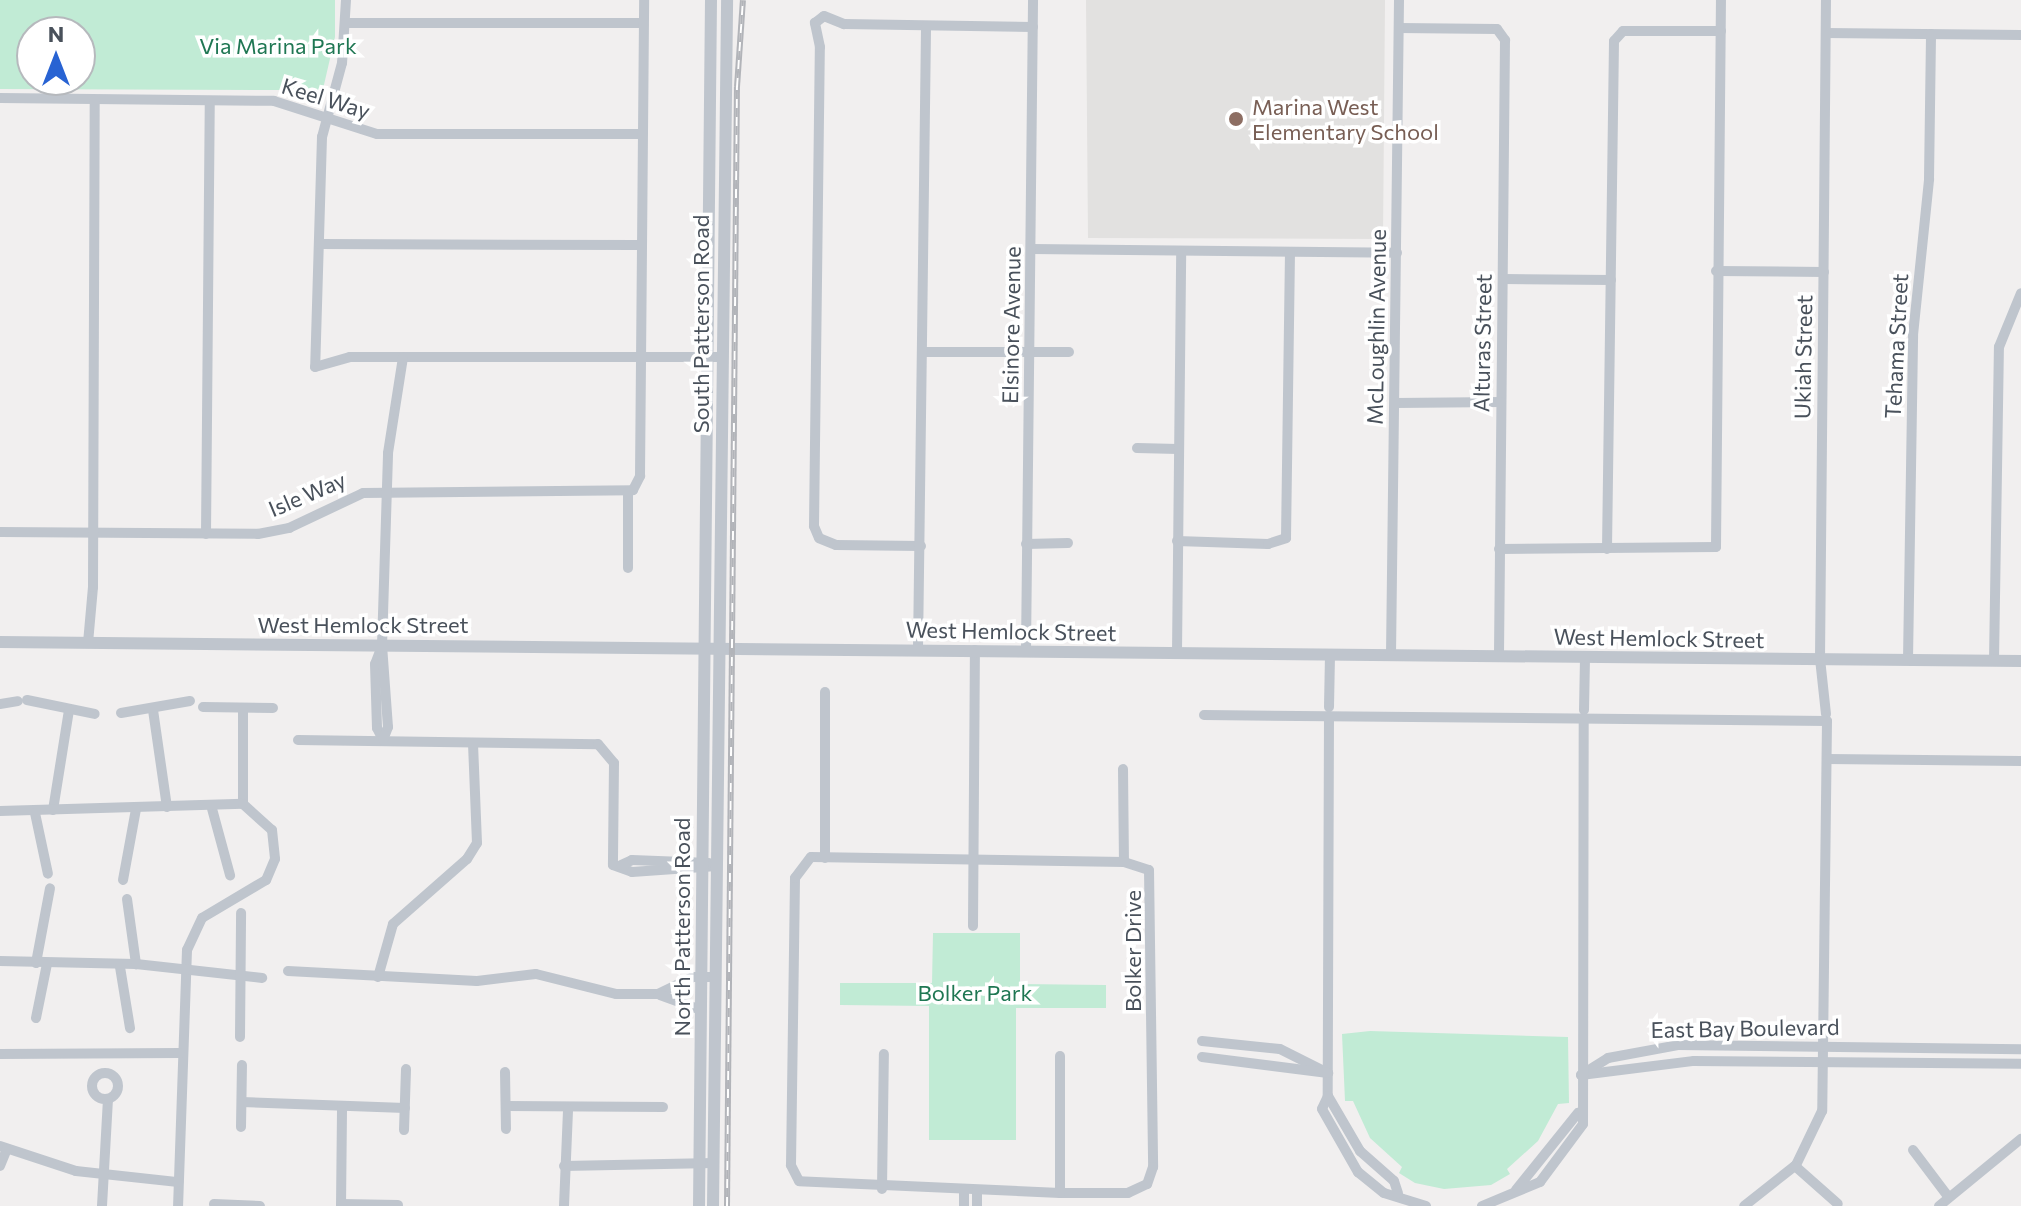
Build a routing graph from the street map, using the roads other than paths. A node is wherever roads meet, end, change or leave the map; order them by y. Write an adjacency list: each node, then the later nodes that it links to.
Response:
1 (346, 0): 9 (street)
2 (644, 0): 10 (street)
3 (711, 0): 39 (street, South Patterson Road)
4 (727, 0): 40 (street, South Patterson Road)
5 (1033, 0): 12 (street, Elsinore Avenue)
6 (1399, 0): 13 (street, McLoughlin Avenue)
7 (1721, 0): 14 (street)
8 (1826, 0): 15 (street, Ukiah Street)
9 (346, 23): 10 (street); 21 (street)
10 (643, 23): 22 (street)
11 (926, 26): 12 (street); 34 (street); 53 (street)
12 (1033, 27): 25 (street, Elsinore Avenue)
13 (1399, 28): 28 (street, McLoughlin Avenue); 31 (street, Alturas Street)
14 (1721, 31): 29 (street); 32 (street)
15 (1826, 33): 16 (street); 30 (street, Ukiah Street)
16 (1931, 34): 17 (street); 71 (street, Tehama Street)
17 (2021, 35)
18 (0, 98): 19 (street, Keel Way)
19 (95, 100): 20 (street, Keel Way); 48 (street)
20 (210, 101): 21 (street, Keel Way); 49 (street)
21 (326, 115): 22 (street, Keel Way); 23 (street)
22 (640, 134): 24 (street)
23 (320, 244): 24 (street); 37 (street)
24 (639, 245): 38 (street)
25 (1032, 249): 26 (street); 36 (street, Elsinore Avenue)
26 (1181, 251): 27 (street); 44 (street)
27 (1290, 252): 28 (street); 50 (street)
28 (1397, 253): 42 (street, McLoughlin Avenue)
29 (1716, 271): 30 (street); 55 (street)
30 (1824, 272): 70 (street, Ukiah Street)
31 (1504, 279): 32 (street); 41 (street, Alturas Street)
32 (1611, 280): 55 (street)
33 (2021, 293): 72 (street)
34 (923, 352): 36 (street); 53 (street)
35 (1069, 352): 36 (street)
36 (1031, 353): 52 (street, Elsinore Avenue)
37 (403, 357): 38 (street); 45 (street)
38 (637, 357): 39 (street); 46 (street)
39 (705, 357): 40 (street); 60 (street, South Patterson Road)
40 (720, 357): 61 (street, South Patterson Road)
41 (1501, 402): 42 (street); 54 (street, Alturas Street)
42 (1396, 403): 67 (street, McLoughlin Avenue)
43 (1137, 448): 44 (street)
44 (1178, 449): 50 (street)
45 (388, 491): 46 (street, Isle Way); 49 (street, Isle Way); 59 (street)
46 (628, 492): 56 (street)
47 (0, 532): 48 (street, Isle Way)
48 (93, 532): 49 (street, Isle Way); 58 (street)
49 (206, 534)
50 (1177, 541): 65 (street)
51 (1068, 543): 52 (street)
52 (1026, 544): 64 (street, Elsinore Avenue)
53 (921, 546): 62 (street)
54 (1499, 549): 55 (street); 68 (street, Alturas Street)
55 (1607, 549)
56 (628, 568)
57 (0, 642): 58 (street, West Hemlock Street)
58 (88, 643): 59 (street, West Hemlock Street)
59 (382, 646): 60 (street, West Hemlock Street); 89 (street)
60 (703, 648): 61 (street, West Hemlock Street); 104 (street, North Patterson Road)
61 (718, 649): 62 (street, West Hemlock Street); 105 (street, North Patterson Road)
62 (918, 649): 63 (street, West Hemlock Street)
63 (975, 650): 64 (street, West Hemlock Street); 102 (street)
64 (1026, 650): 65 (street, West Hemlock Street)
65 (1177, 653): 66 (street, West Hemlock Street)
66 (1330, 655): 67 (street, West Hemlock Street); 82 (street)
67 (1391, 655): 68 (street, West Hemlock Street)
68 (1499, 656): 69 (street, West Hemlock Street)
69 (1585, 657): 70 (street, West Hemlock Street); 85 (street)
70 (1820, 659): 71 (street, West Hemlock Street); 87 (street, Ukiah Street)
71 (1908, 660): 72 (street, West Hemlock Street)
72 (1994, 661): 73 (street, West Hemlock Street)
73 (2021, 661)
74 (825, 692): 101 (street)
75 (190, 701): 81 (street)
76 (0, 704): 80 (street)
77 (203, 707): 79 (street)
78 (273, 708): 79 (street)
79 (243, 709): 94 (street)
80 (69, 710): 84 (street); 98 (street)
81 (153, 710): 83 (street); 96 (street)
82 (1329, 712): 85 (street); 86 (street); 142 (street)
83 (121, 713)
84 (95, 714)
85 (1584, 714): 87 (street); 143 (street)
86 (1204, 715)
87 (1826, 717): 91 (street, Ukiah Street)
88 (298, 740): 89 (street)
89 (383, 740): 90 (street)
90 (473, 744): 104 (street); 120 (street)
91 (1828, 759): 92 (street); 130 (street, Ukiah Street)
92 (2021, 761)
93 (1123, 769): 103 (street)
94 (243, 804): 95 (street); 118 (street)
95 (211, 805): 96 (street); 107 (street)
96 (167, 807): 97 (street)
97 (136, 809): 98 (street); 108 (street)
98 (53, 810): 100 (street)
99 (0, 811): 100 (street)
100 (35, 813): 106 (street)
101 (825, 858): 102 (street, Bolker Drive); 166 (street, Bolker Drive)
102 (974, 860): 103 (street, Bolker Drive); 112 (street)
103 (1124, 862): 170 (street, Bolker Drive)
104 (702, 866): 105 (street); 121 (street, North Patterson Road)
105 (717, 866): 122 (street, North Patterson Road)
106 (48, 874)
107 (230, 875)
108 (123, 880)
109 (50, 888): 114 (street)
110 (127, 899): 115 (street)
111 (241, 913): 119 (street)
112 (973, 926)
113 (0, 961): 114 (street)
114 (42, 963): 116 (street); 126 (street)
115 (136, 964): 116 (street); 118 (street)
116 (120, 967): 127 (street)
117 (288, 971): 120 (street)
118 (185, 972): 119 (street); 132 (street)
119 (240, 976): 123 (street); 128 (street)
120 (378, 977): 124 (street)
121 (701, 977): 122 (street); 124 (street); 125 (street, North Patterson Road)
122 (715, 977): 160 (street, North Patterson Road)
123 (262, 978)
124 (658, 994): 125 (street)
125 (701, 1010): 159 (street, North Patterson Road)
126 (36, 1018)
127 (130, 1028)
128 (240, 1037)
129 (1202, 1041): 142 (street)
130 (1825, 1046): 131 (street, East Bay Boulevard); 137 (street, Ukiah Street); 143 (street, East Bay Boulevard)
131 (2021, 1049)
132 (180, 1053): 133 (street); 165 (street)
133 (0, 1054)
134 (884, 1054): 166 (street)
135 (1060, 1056): 170 (street)
136 (1202, 1057): 142 (street)
137 (1825, 1062): 138 (street, East Bay Boulevard); 143 (street, East Bay Boulevard); 163 (street, Ukiah Street)
138 (2021, 1064)
139 (242, 1065): 146 (street)
140 (406, 1069): 150 (street)
141 (505, 1072): 148 (street)
142 (1328, 1073): 144 (street)
143 (1581, 1075): 152 (street)
144 (1328, 1096): 171 (street); 171 (street)
145 (108, 1099): 164 (street)
146 (242, 1102): 147 (street); 153 (street)
147 (342, 1106): 150 (street); 176 (street)
148 (507, 1106): 151 (street); 154 (street)
149 (663, 1107): 151 (street)
150 (405, 1108): 155 (street)
151 (568, 1109): 162 (street)
152 (1578, 1113): 168 (street); 168 (street)
153 (241, 1127)
154 (506, 1129)
155 (404, 1130)
156 (2021, 1139): 172 (street)
157 (3, 1147): 161 (street); 164 (street)
158 (1913, 1150): 172 (street)
159 (700, 1163): 160 (street); 162 (street); 183 (street, North Patterson Road)
160 (714, 1163): 184 (street, North Patterson Road)
161 (0, 1166)
162 (564, 1166): 182 (street)
163 (1795, 1166): 175 (street); 188 (street, Ukiah Street)
164 (103, 1176): 165 (street); 179 (street)
165 (178, 1182): 180 (street)
166 (882, 1189): 167 (street, Bolker Drive)
167 (964, 1190): 169 (street, Bolker Drive); 185 (street)
168 (1516, 1190): 178 (street)
169 (977, 1191): 170 (street, Bolker Drive); 186 (street)
170 (1060, 1193)
171 (1398, 1193): 174 (street)
172 (1947, 1195): 189 (street)
173 (214, 1204): 181 (street)
174 (1415, 1204): 187 (street)
175 (1838, 1204)
176 (341, 1205): 177 (street)
177 (398, 1205)
178 (1489, 1205)
179 (102, 1206)
180 (178, 1206)
181 (260, 1206)
182 (564, 1206)
183 (699, 1206)
184 (713, 1206)
185 (964, 1206)
186 (977, 1206)
187 (1426, 1206)
188 (1744, 1206)
189 (1939, 1206)

